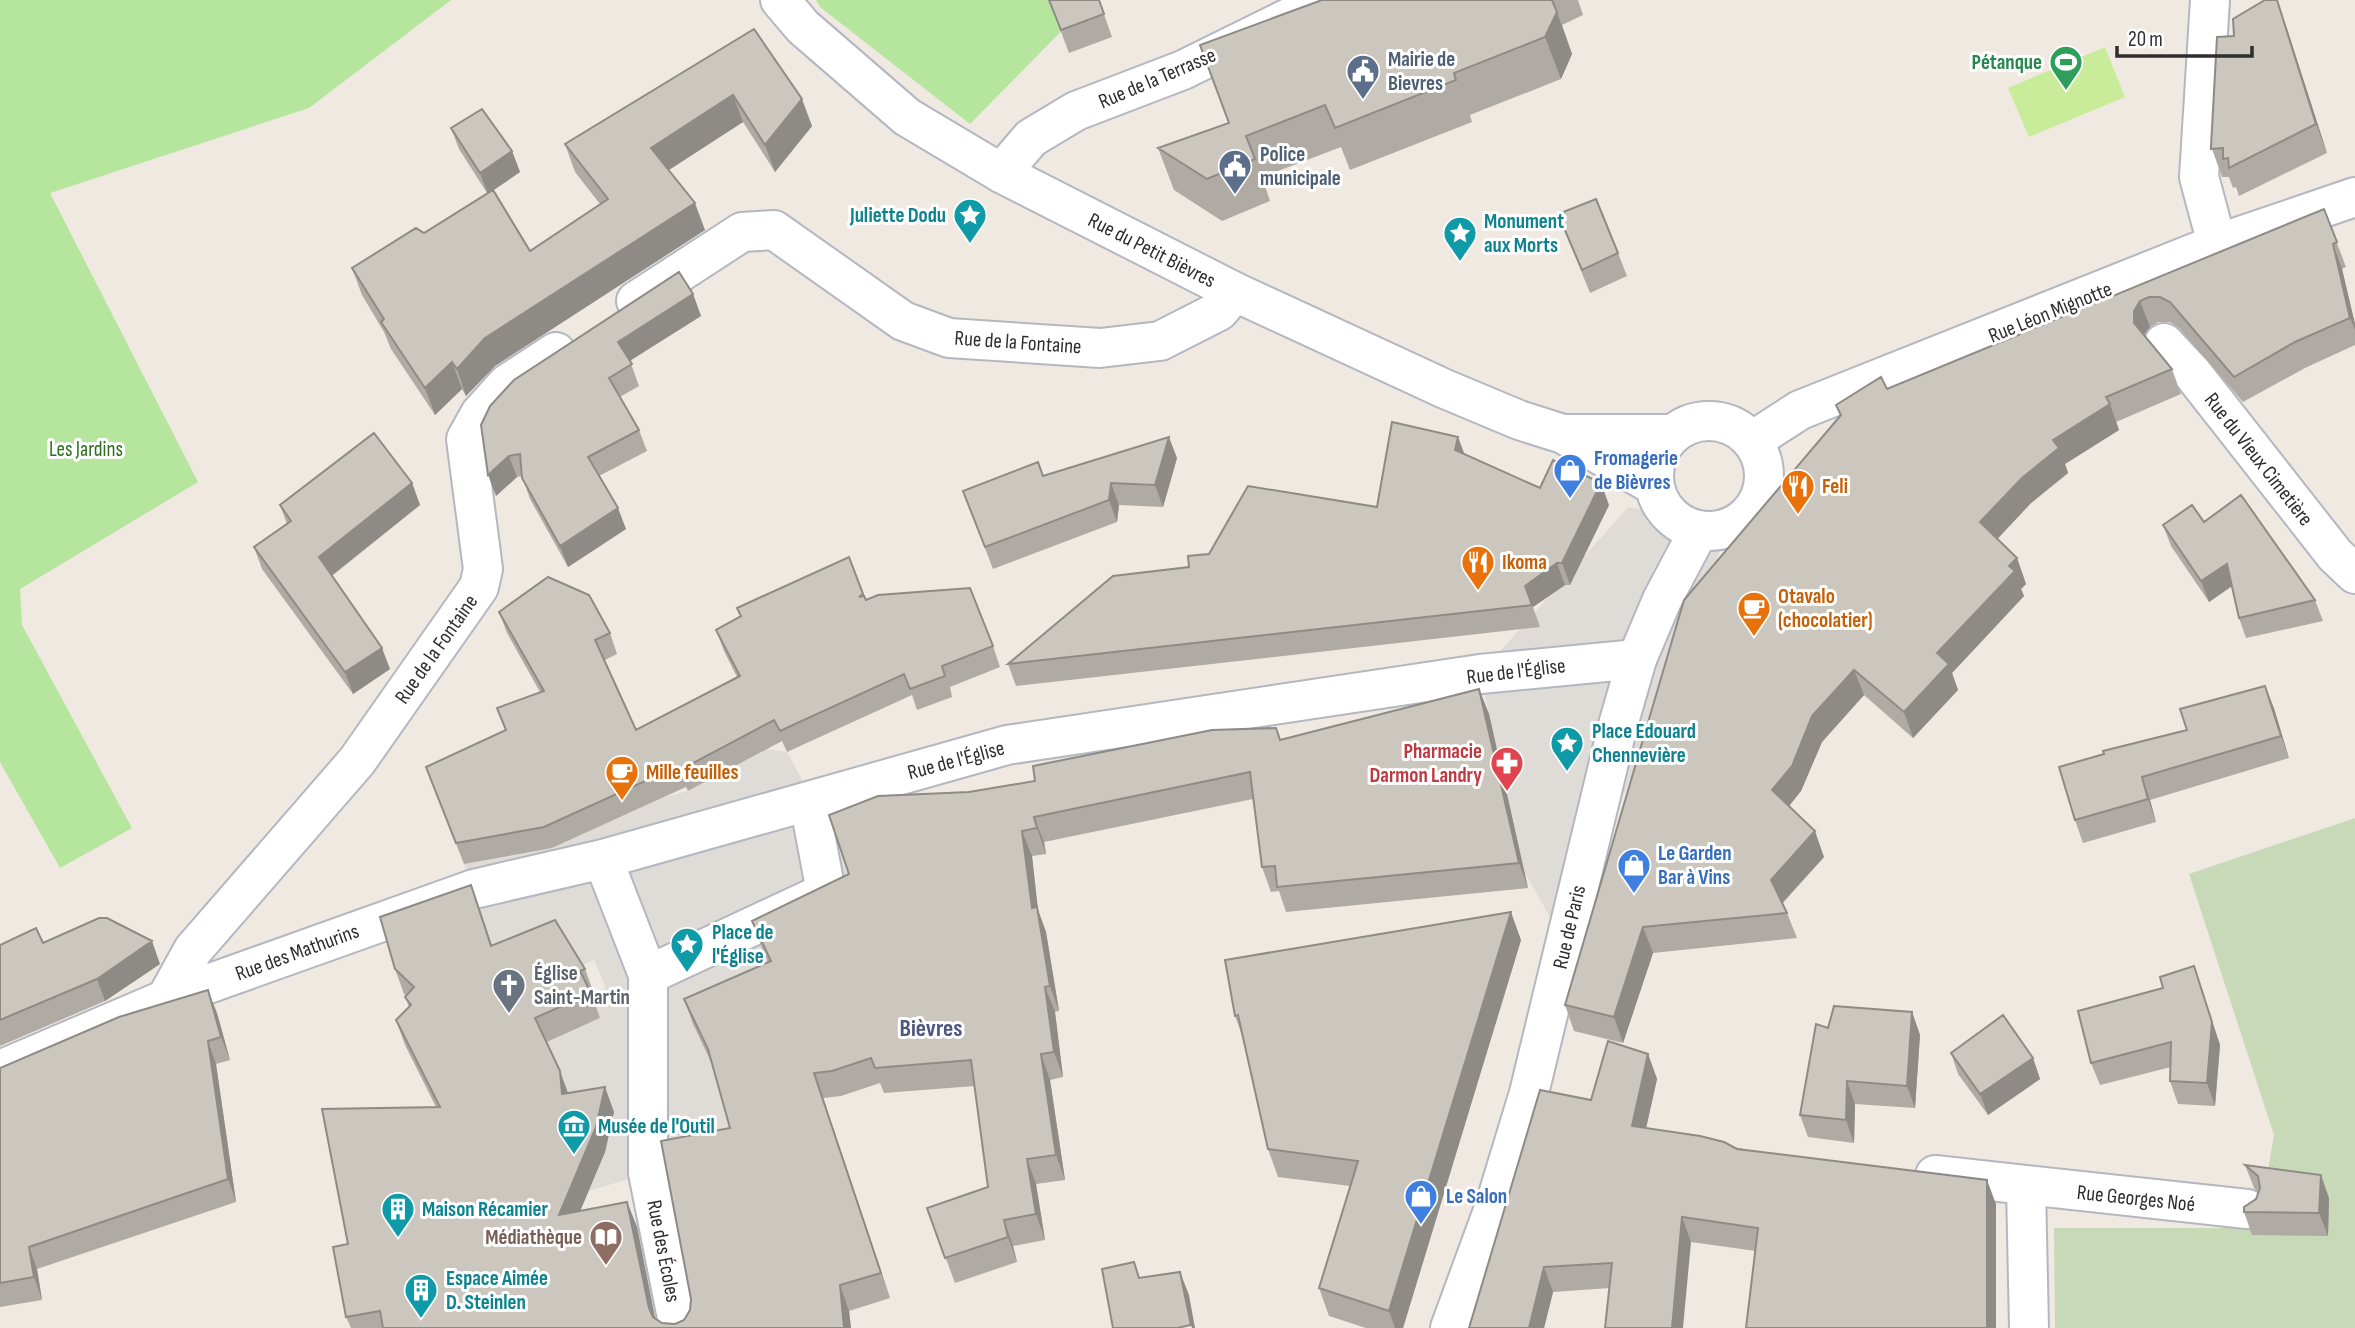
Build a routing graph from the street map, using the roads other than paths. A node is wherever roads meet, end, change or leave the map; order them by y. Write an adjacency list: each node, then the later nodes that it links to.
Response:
1 (780, 0): 4 (street, Rue du Petit Bièvres)
2 (1325, 0): 4 (street, Rue de la Terrasse)
3 (2210, 0): 6 (street)
4 (1002, 173): 7 (street, Rue du Petit Bièvres)
5 (2355, 197): 6 (street, Rue Léon Mignotte)
6 (2217, 244): 11 (street, Rue Léon Mignotte)
7 (1235, 292): 9 (street, Rue du Petit Bièvres); 19 (street, Rue de la Fontaine)
8 (2164, 343): 14 (street, Rue du Vieux Cimetière)
9 (1563, 434): 10 (street, Rue du Petit Bièvres); 12 (street, Rue du Petit Bièvres)
10 (1673, 434): 11 (street); 12 (street)
11 (1752, 441): 13 (street)
12 (1655, 486): 13 (street)
13 (1699, 530): 15 (street, Rue de Paris)
14 (2355, 574)
15 (1637, 659): 16 (street, Rue de l'Église); 25 (street, Rue de Paris)
16 (809, 802): 17 (street, Rue de l'Église); 18 (street)
17 (603, 859): 18 (street); 19 (street, Rue des Mathurins)
18 (648, 975): 24 (street, Rue des Écoles)
19 (166, 999): 20 (street, Rue des Mathurins)
20 (0, 1070)
21 (1901, 1171): 22 (street, Rue Georges Noé)
22 (2025, 1186): 23 (street, Rue Georges Noé); 26 (street)
23 (2247, 1209)
24 (679, 1328)
25 (1450, 1328)
26 (2029, 1328)

